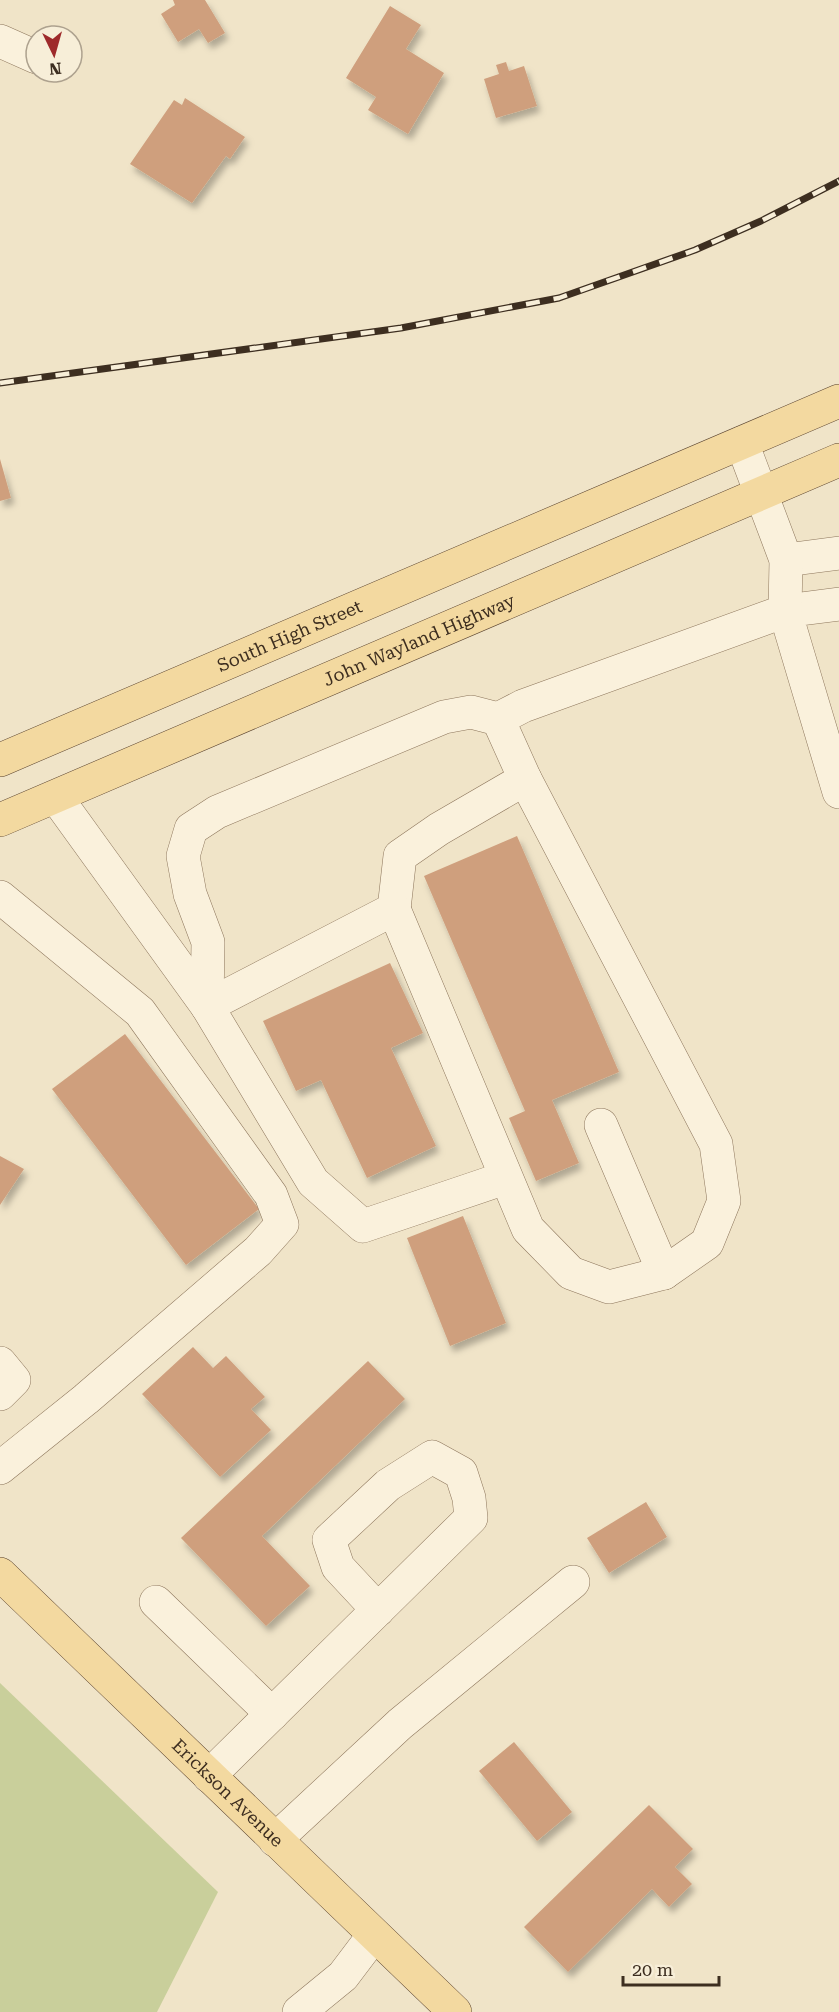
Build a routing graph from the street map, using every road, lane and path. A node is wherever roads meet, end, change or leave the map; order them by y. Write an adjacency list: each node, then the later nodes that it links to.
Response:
1 (0, 40): 2 (street)
2 (24, 51)
3 (839, 401): 4 (main road)
4 (742, 443): 6 (street); 12 (main road, South High Street)
5 (839, 460): 6 (main road, John Wayland Highway)
6 (762, 493): 8 (street); 15 (main road, John Wayland Highway)
7 (839, 553): 8 (street)
8 (786, 560): 10 (street)
9 (839, 604): 10 (street)
10 (785, 611): 11 (street); 14 (street)
11 (498, 719): 13 (street); 19 (street)
12 (0, 760)
13 (525, 779): 18 (street); 22 (street)
14 (839, 792)
15 (56, 797): 16 (main road, John Wayland Highway); 19 (street)
16 (0, 820)
17 (0, 897): 25 (street)
18 (394, 909): 19 (street); 21 (street)
19 (207, 1006): 21 (street)
20 (601, 1125): 22 (street)
21 (505, 1178): 22 (street)
22 (664, 1273)
23 (0, 1363): 24 (street)
24 (0, 1394)
25 (0, 1468)
26 (0, 1574): 31 (main road, Erickson Avenue)
27 (573, 1582): 32 (street)
28 (156, 1602): 30 (street)
29 (378, 1610): 29 (street); 30 (street)
30 (272, 1714): 31 (street)
31 (209, 1776): 32 (main road, Erickson Avenue)
32 (275, 1840): 33 (main road, Erickson Avenue)
33 (374, 1935): 34 (street); 35 (main road, Erickson Avenue)
34 (299, 2012)
35 (455, 2012)

